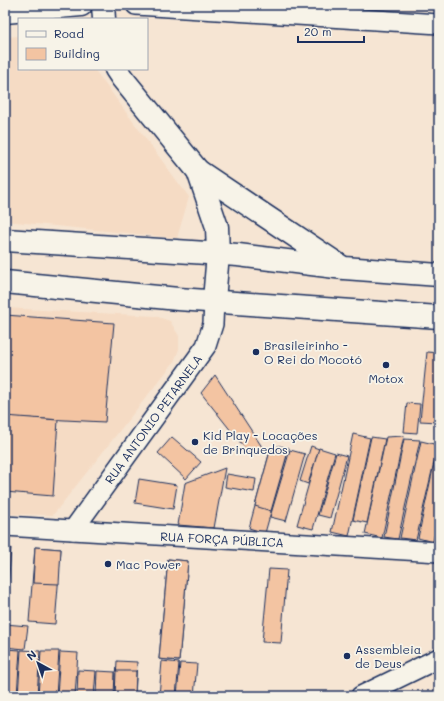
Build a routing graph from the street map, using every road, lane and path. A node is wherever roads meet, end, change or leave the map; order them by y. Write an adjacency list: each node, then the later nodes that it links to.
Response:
1 (16, 5): 6 (main road)
2 (81, 5): 7 (main road)
3 (102, 5): 8 (main road)
4 (136, 5): 9 (street)
5 (384, 5): 9 (street)
6 (5, 9)
7 (5, 12)
8 (104, 18)
9 (370, 20): 10 (street)
10 (439, 24)
11 (117, 70): 12 (main road)
12 (198, 172): 14 (main road); 15 (main road)
13 (5, 240): 14 (main road)
14 (218, 254): 15 (main road); 18 (main road)
15 (344, 268): 16 (main road)
16 (439, 275)
17 (5, 282): 18 (main road)
18 (214, 300): 19 (main road); 21 (street, RUA ANTONIO PETARNELA)
19 (439, 317)
20 (5, 526): 21 (street, RUA FORÇA PÚBLICA)
21 (73, 530): 22 (street, RUA FORÇA PÚBLICA)
22 (439, 552)
23 (439, 658): 25 (street)
24 (439, 664): 25 (street)
25 (410, 673): 26 (street)
26 (361, 696)

